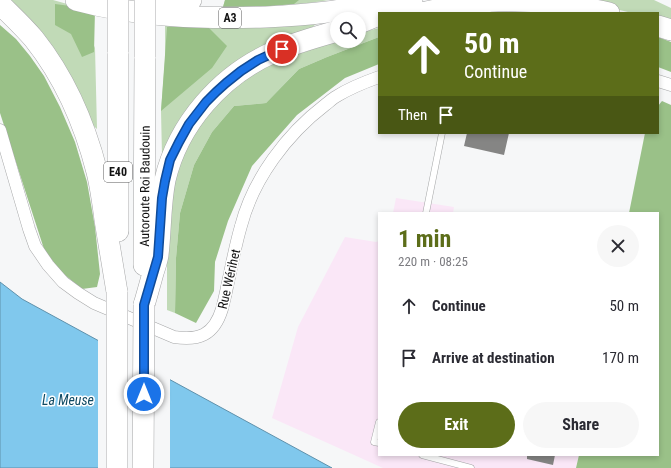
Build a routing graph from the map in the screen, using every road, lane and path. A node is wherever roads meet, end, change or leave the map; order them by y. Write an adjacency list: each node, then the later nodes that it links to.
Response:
1 (76, 0): 6 (highway, A3)
2 (118, 0): 25 (highway, Autoroute Roi Baudouin / E40, bridge)
3 (137, 0): 5 (highway)
4 (145, 0): 26 (highway, Autoroute Roi Baudouin / E40, bridge)
5 (191, 0)
6 (383, 0)
7 (412, 0): 9 (highway)
8 (4, 9): 25 (highway)
9 (385, 12)
10 (426, 12): 11 (highway)
11 (605, 12)
12 (378, 15): 13 (highway)
13 (366, 20)
14 (378, 22): 15 (highway)
15 (366, 25)
16 (659, 26): 17 (highway)
17 (671, 30)
18 (330, 33): 26 (highway)
19 (378, 77): 22 (street, Rue Wérihet)
20 (659, 81): 21 (street)
21 (671, 85)
22 (0, 130)
23 (442, 134): 24 (lane)
24 (426, 212)
25 (117, 292): 30 (highway, Autoroute Roi Baudouin, bridge)
26 (144, 305): 31 (highway, Autoroute Roi Baudouin, bridge)
27 (378, 426): 28 (lane)
28 (378, 443)
29 (426, 456): 32 (lane)
30 (117, 468)
31 (143, 468)
32 (471, 468)

